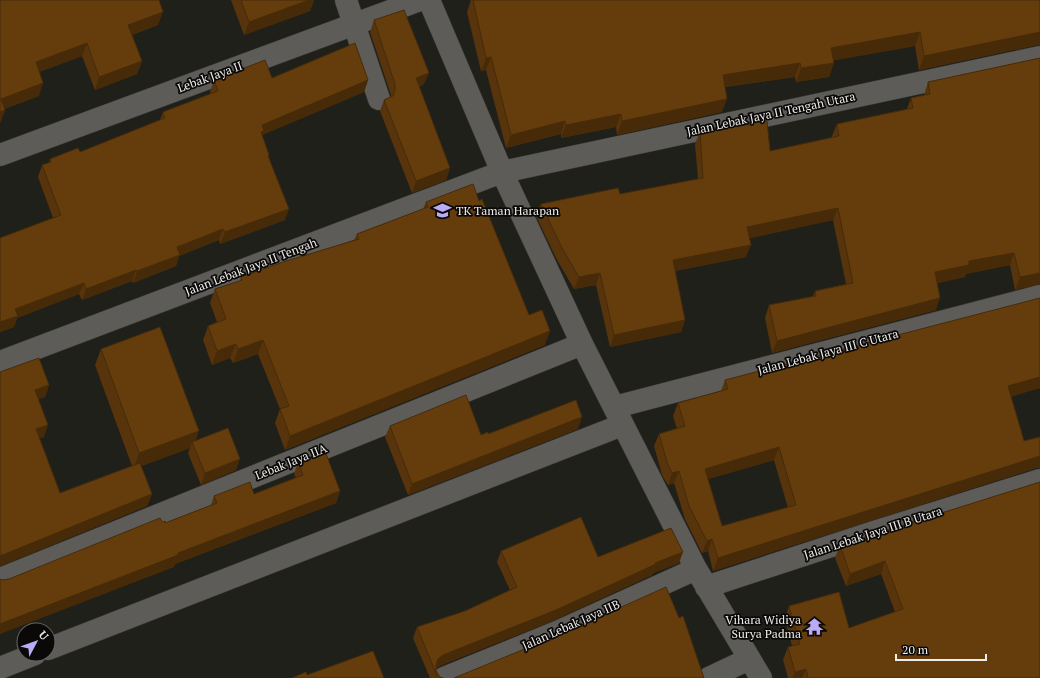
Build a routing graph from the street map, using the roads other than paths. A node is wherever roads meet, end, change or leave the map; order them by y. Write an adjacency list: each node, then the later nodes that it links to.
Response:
1 (346, 0): 4 (street)
2 (420, 0): 4 (street, Lebak Jaya II)
3 (429, 0): 8 (street)
4 (354, 24): 6 (street); 7 (street, Lebak Jaya II)
5 (1040, 57): 8 (street, Jalan Lebak Jaya II Tengah Utara)
6 (380, 99)
7 (0, 155)
8 (502, 172): 10 (street); 11 (street, Jalan Lebak Jaya II Tengah)
9 (1040, 296): 12 (street, Jalan Lebak Jaya III C Utara)
10 (582, 344): 12 (street); 15 (street, Lebak Jaya IIA)
11 (0, 362)
12 (619, 416): 14 (street); 16 (street, Jalan Lebak Jaya III C Utara)
13 (1040, 480): 14 (street, Jalan Lebak Jaya III B Utara)
14 (701, 578): 17 (street); 20 (street, Jalan Lebak Jaya IIB)
15 (0, 579)
16 (56, 646)
17 (749, 660): 21 (street); 22 (street)
18 (16, 662): 19 (street)
19 (0, 668)
20 (444, 678)
21 (708, 678)
22 (760, 678)

